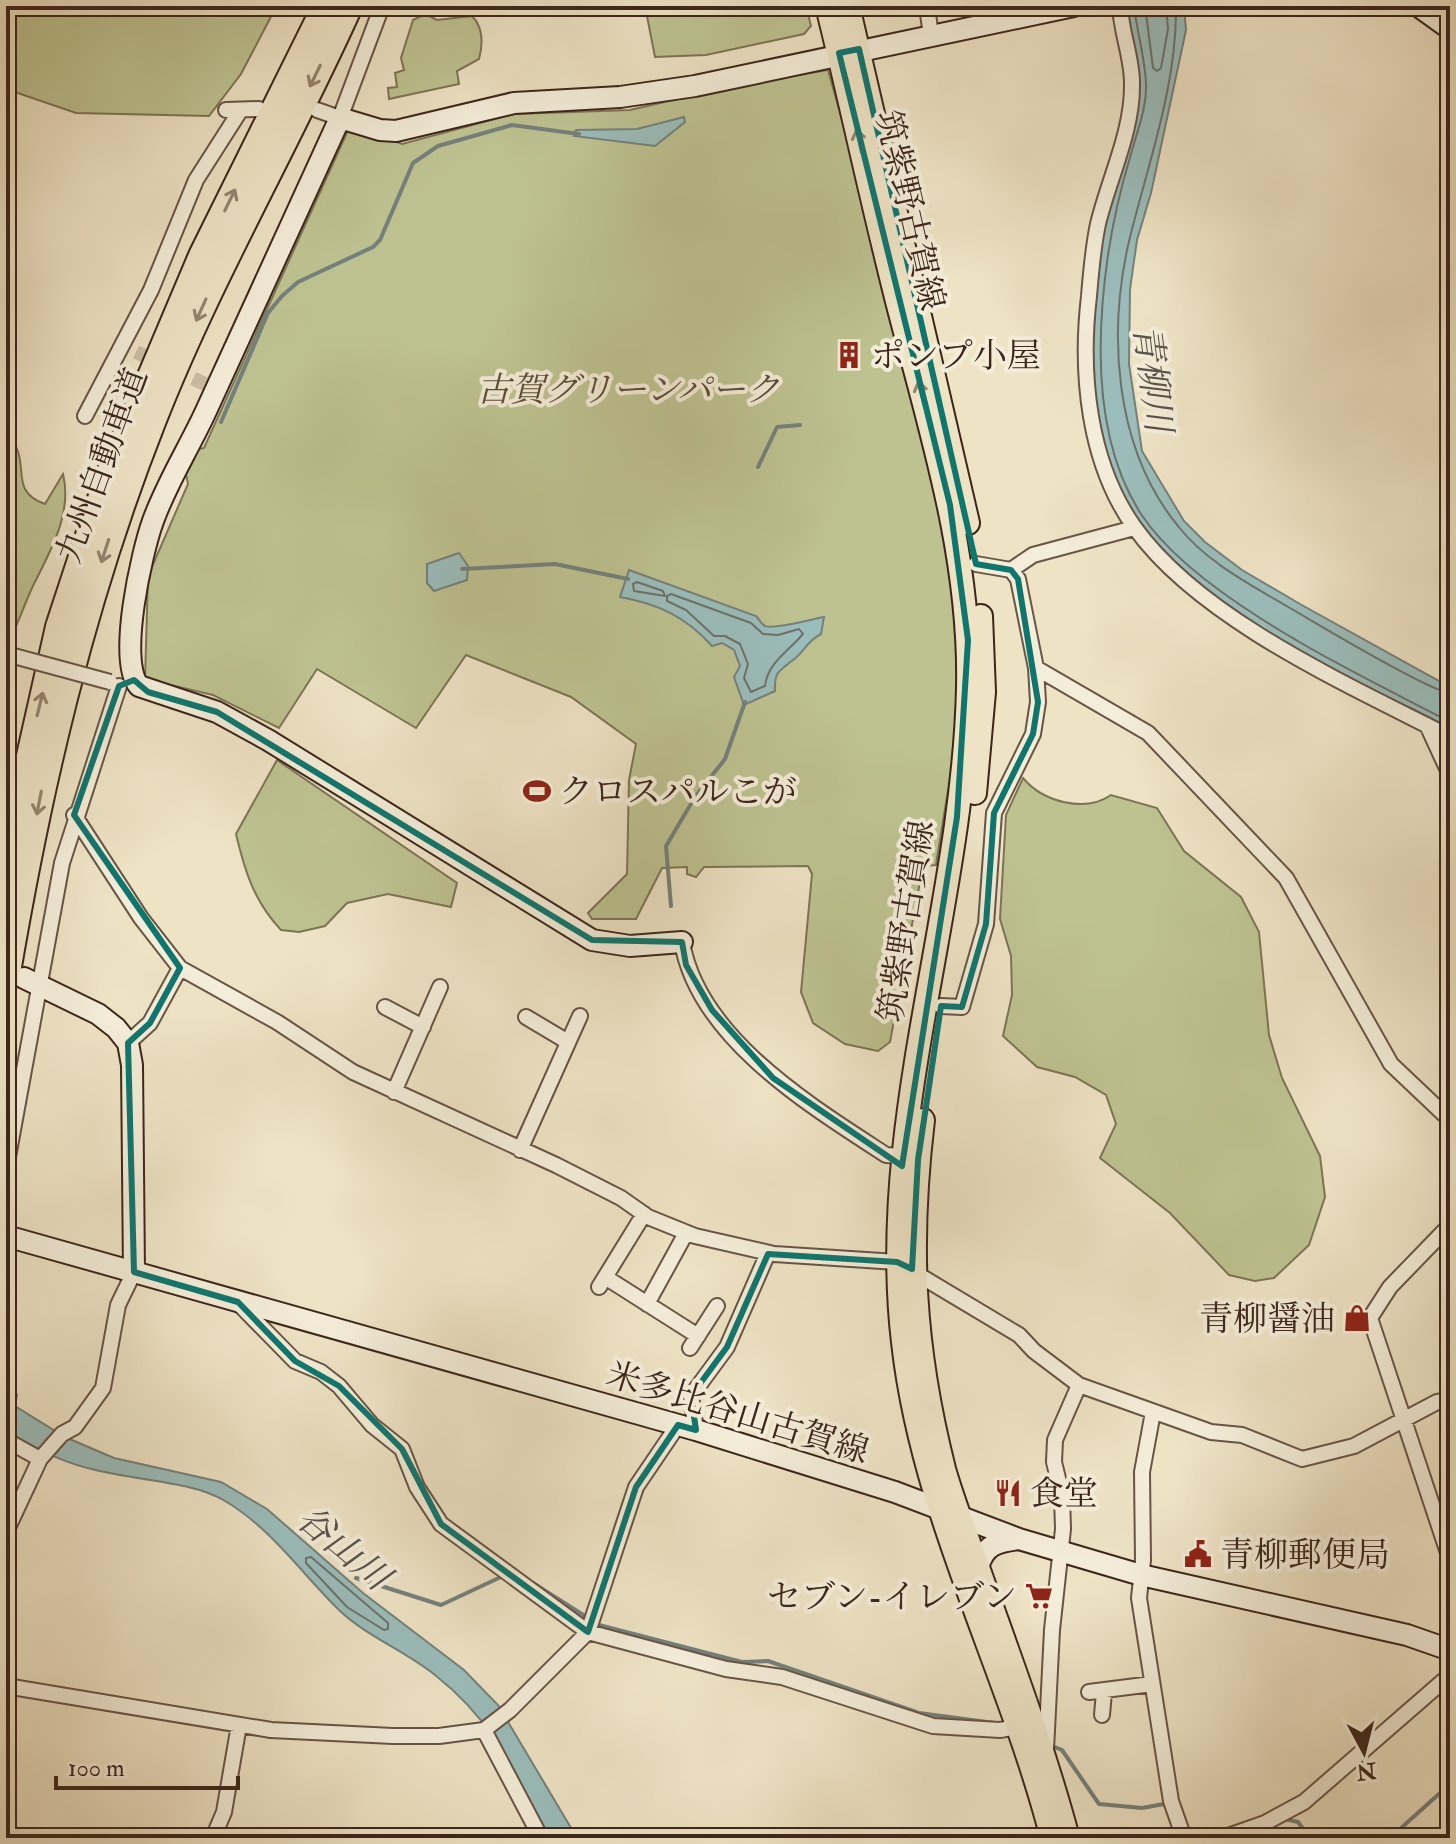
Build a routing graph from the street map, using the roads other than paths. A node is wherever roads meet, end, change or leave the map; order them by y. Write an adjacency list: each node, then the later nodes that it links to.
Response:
1 (326, 6): 29 (highway, 九州自動車道, one-way to 1)
2 (349, 6): 32 (highway, 九州自動車道, one-way to 32)
3 (382, 6): 15 (street)
4 (827, 6): 12 (main road, 筑紫野古賀線)
5 (848, 6): 12 (main road, 筑紫野古賀線)
6 (935, 6): 11 (street)
7 (1074, 6): 11 (street)
8 (1120, 6): 19 (street)
9 (1418, 6): 10 (street)
10 (1450, 29)
11 (931, 35): 12 (street)
12 (849, 51): 15 (street); 20 (main road, 筑紫野古賀線); 44 (main road, 筑紫野古賀線, one-way to 12)
13 (259, 109): 16 (street)
14 (317, 110): 15 (street)
15 (340, 118): 24 (street)
16 (121, 345): 17 (street); 18 (street)
17 (136, 352)
18 (85, 416)
19 (1134, 528): 21 (street); 25 (street)
20 (976, 564): 21 (street); 34 (main road, 筑紫野古賀線)
21 (1011, 570): 23 (street)
22 (8, 655): 24 (street, bridge)
23 (1036, 668): 34 (street); 42 (street)
24 (121, 683): 28 (street); 30 (street)
25 (1427, 725): 26 (street); 27 (street)
26 (1450, 737)
27 (1450, 775)
28 (74, 815): 31 (street); 32 (street)
29 (6, 863)
30 (682, 942): 44 (street)
31 (180, 968): 40 (street); 41 (street)
32 (23, 981): 40 (street); 45 (street)
33 (440, 987): 38 (street)
34 (941, 1006): 51 (main road, 筑紫野古賀線)
35 (385, 1007): 38 (street)
36 (580, 1016): 39 (street)
37 (526, 1017): 39 (street)
38 (423, 1027): 41 (street)
39 (568, 1042): 43 (street)
40 (128, 1043): 52 (street)
41 (394, 1092): 43 (street)
42 (1450, 1120)
43 (520, 1150): 46 (street)
44 (903, 1156): 51 (main road, 筑紫野古賀線)
45 (6, 1168)
46 (644, 1214): 48 (street); 54 (street)
47 (1450, 1225): 59 (street)
48 (686, 1233): 50 (street); 54 (street)
49 (6, 1236): 52 (street, 米多比谷山古賀線)
50 (768, 1253): 51 (street); 60 (street)
51 (905, 1265): 56 (street); 63 (main road, 筑紫野古賀線); 65 (main road, 筑紫野古賀線)
52 (134, 1272): 53 (street, 米多比谷山古賀線); 62 (street)
53 (238, 1302): 60 (street, 米多比谷山古賀線); 72 (street)
54 (647, 1304): 55 (street)
55 (717, 1306)
56 (1079, 1385): 58 (street); 68 (street)
57 (1448, 1405): 59 (street)
58 (1153, 1412): 59 (street); 71 (street)
59 (1405, 1420): 69 (street)
60 (687, 1428): 64 (street, 米多比谷山古賀線); 72 (street)
61 (6, 1440): 62 (street)
62 (41, 1458): 66 (street)
63 (926, 1458): 64 (street); 65 (main road, 筑紫野古賀線)
64 (895, 1492): 65 (street, 米多比谷山古賀線)
65 (952, 1514): 67 (street, 米多比谷山古賀線); 70 (main road, 筑紫野古賀線); 79 (main road, 筑紫野古賀線)
66 (6, 1532)
67 (1019, 1539): 68 (street, 米多比谷山古賀線); 70 (street)
68 (1059, 1551): 71 (street, 米多比谷山古賀線); 81 (street)
69 (1450, 1559)
70 (978, 1567): 81 (main road, 筑紫野古賀線)
71 (1141, 1575): 73 (street, 米多比谷山古賀線); 75 (street)
72 (588, 1632): 79 (street); 80 (street)
73 (1450, 1650)
74 (1450, 1675): 87 (street)
75 (1152, 1684): 77 (street); 86 (street)
76 (6, 1686): 78 (street)
77 (1102, 1715)
78 (239, 1725): 80 (street); 82 (street)
79 (1018, 1727): 84 (main road, 筑紫野古賀線)
80 (484, 1730): 83 (street)
81 (1046, 1758): 85 (main road, 筑紫野古賀線)
82 (213, 1838)
83 (541, 1838)
84 (1052, 1838)
85 (1068, 1838)
86 (1184, 1838)
87 (1222, 1838)

